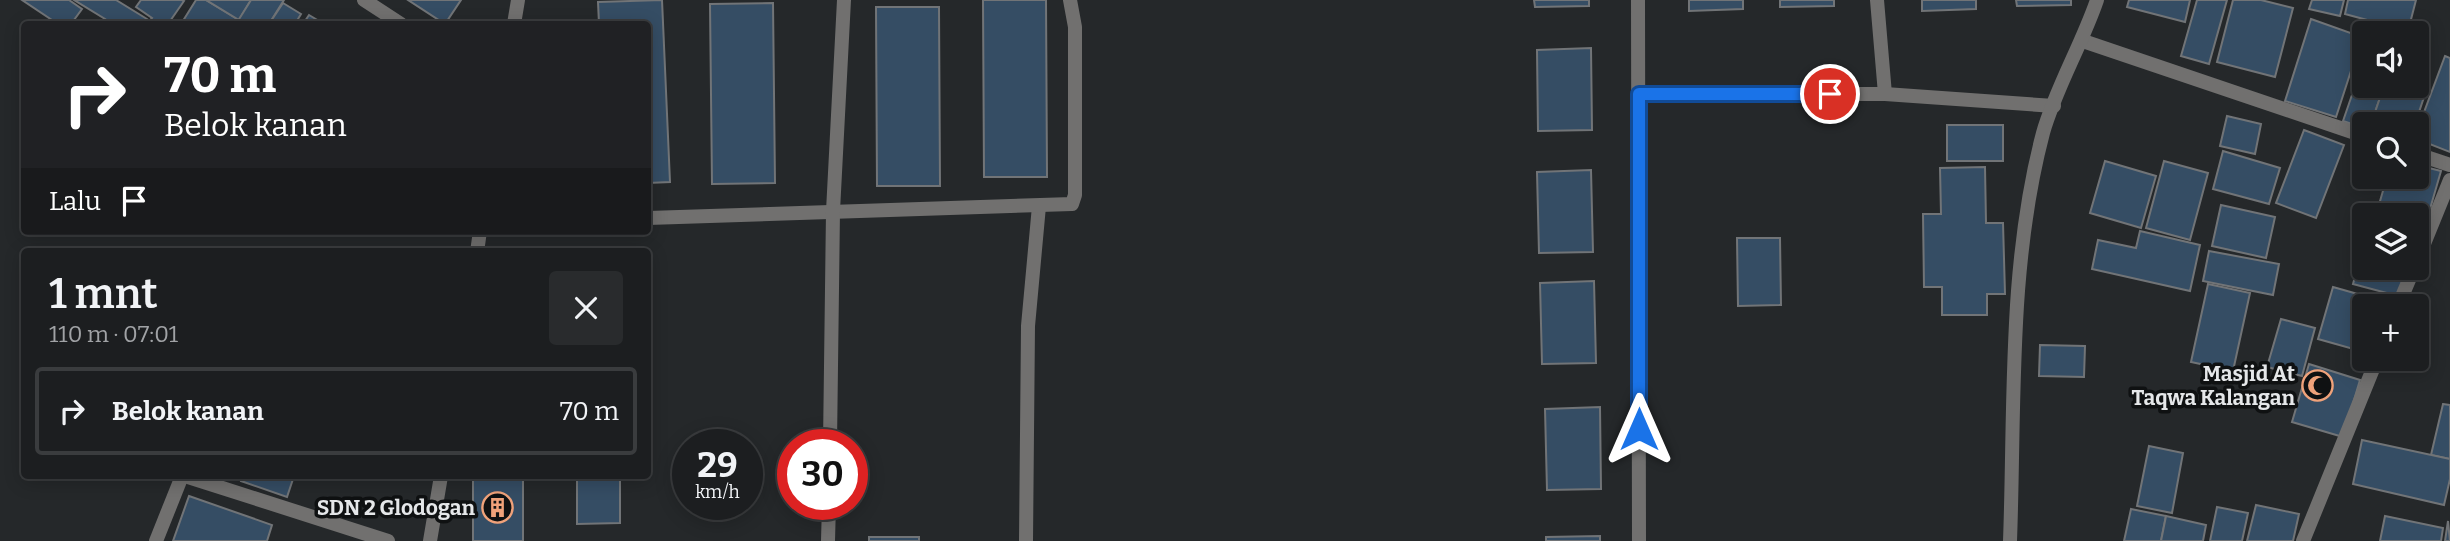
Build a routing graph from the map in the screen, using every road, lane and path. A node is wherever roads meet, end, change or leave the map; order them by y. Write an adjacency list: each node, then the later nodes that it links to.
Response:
1 (364, 0): 8 (street)
2 (518, 0): 9 (street)
3 (844, 0): 19 (street)
4 (1070, 0): 18 (street)
5 (1638, 0): 11 (street)
6 (1877, 0): 12 (street)
7 (2097, 0): 10 (street)
8 (396, 21)
9 (514, 21)
10 (2083, 41): 13 (street); 14 (street)
11 (1639, 94): 12 (street); 33 (street)
12 (1885, 94): 13 (street)
13 (2054, 106): 34 (street)
14 (2352, 132)
15 (2429, 158): 16 (street)
16 (2450, 165)
17 (2450, 180): 21 (street)
18 (1039, 206): 19 (street); 32 (street)
19 (833, 211): 20 (street); 23 (street)
20 (651, 218)
21 (2429, 232)
22 (2372, 371): 35 (street)
23 (830, 429)
24 (182, 479): 28 (street)
25 (192, 479): 29 (street)
26 (440, 479): 30 (street)
27 (829, 520): 31 (street)
28 (156, 541)
29 (388, 541)
30 (430, 541)
31 (828, 541)
32 (1026, 541)
33 (1639, 541)
34 (2010, 541)
35 (2303, 541)

